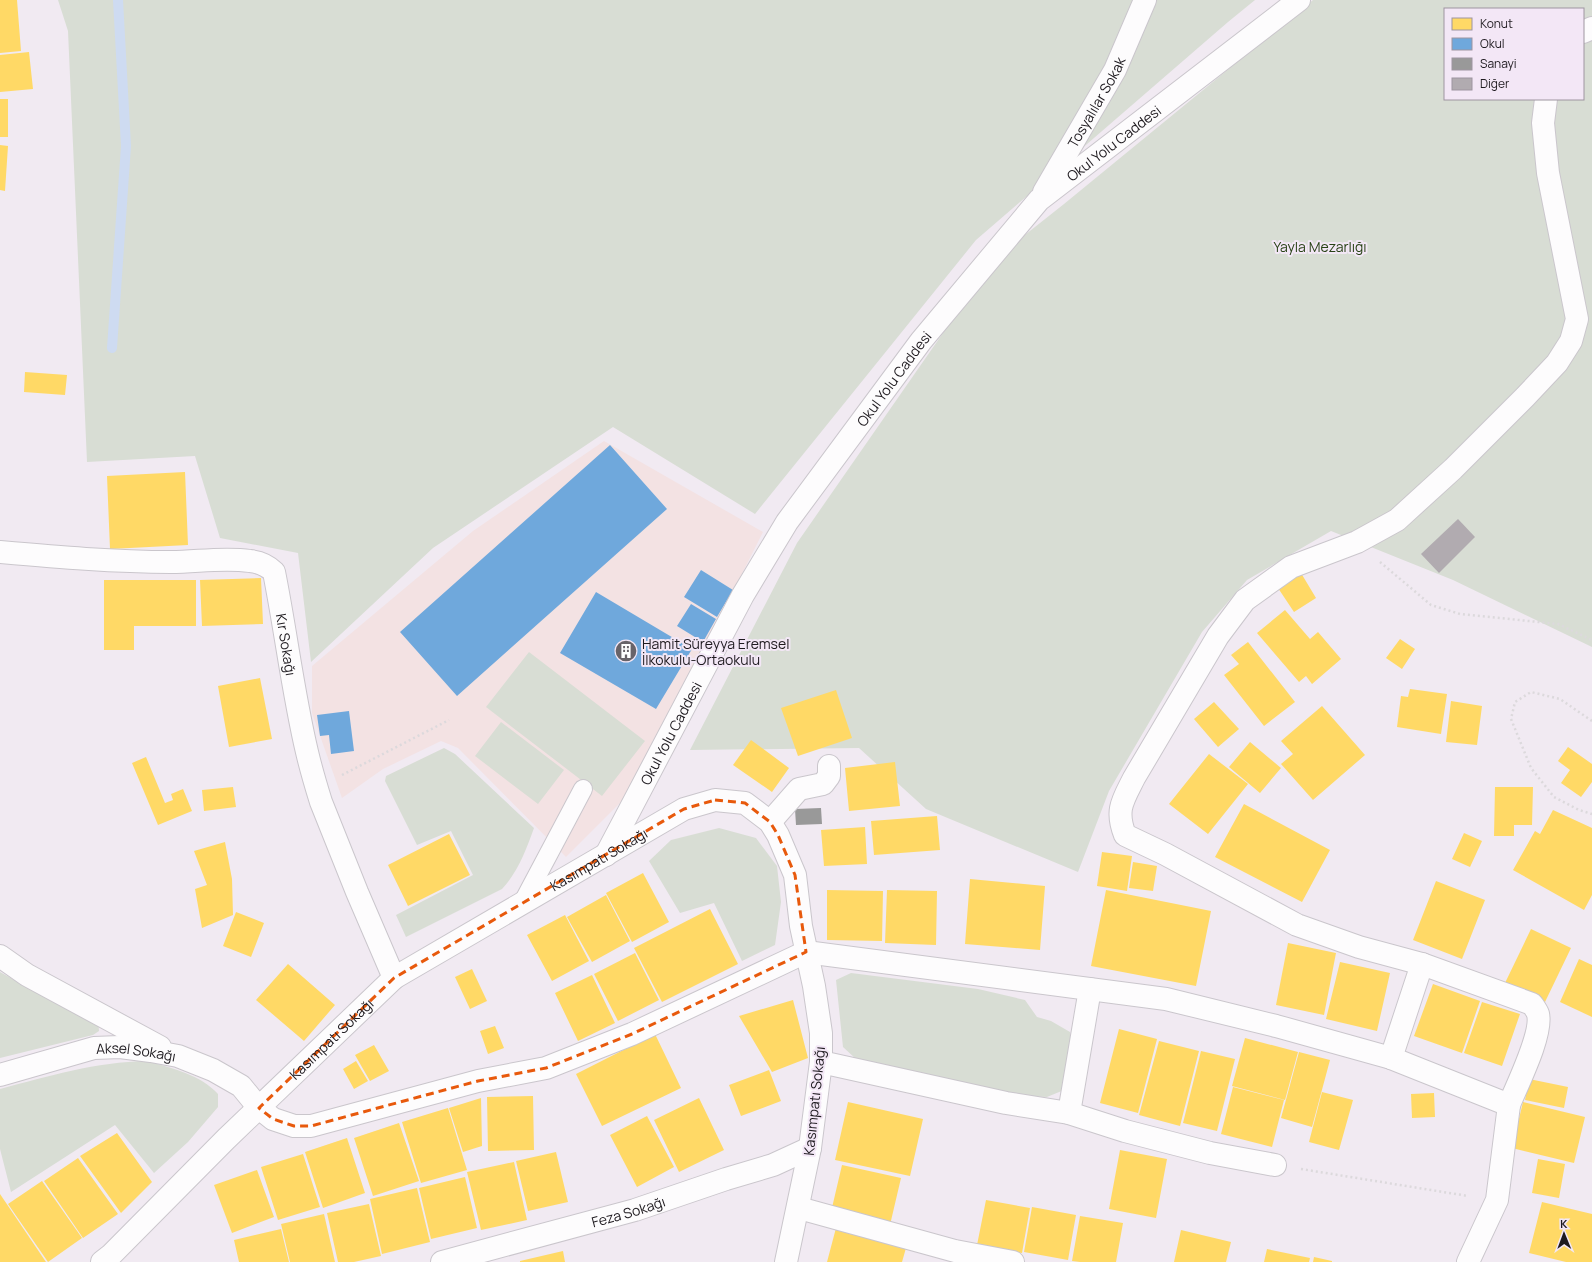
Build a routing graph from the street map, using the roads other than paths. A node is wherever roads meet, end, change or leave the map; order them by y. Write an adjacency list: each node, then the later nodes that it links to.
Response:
1 (1145, 0): 4 (street, Tosyalılar Sokak)
2 (1299, 0): 4 (street, Okul Yolu Caddesi)
3 (1546, 100): 13 (street)
4 (1039, 200): 9 (street, Okul Yolu Caddesi)
5 (0, 552): 14 (street, Kır Sokağı)
6 (829, 766): 8 (street)
7 (583, 789): 10 (lane)
8 (770, 822): 9 (street, Kasımpatı Sokağı); 11 (street, Kasımpatı Sokağı)
9 (606, 855): 10 (street, Kasımpatı Sokağı)
10 (522, 904): 14 (street, Kasımpatı Sokağı)
11 (806, 952): 15 (street); 18 (street, Kasımpatı Sokağı); 21 (street, Aksel Sokağı)
12 (0, 956): 16 (street)
13 (1422, 964): 17 (street); 20 (street)
14 (394, 978): 21 (street, Kasımpatı Sokağı)
15 (1090, 989): 17 (street); 22 (street)
16 (178, 1056): 19 (street, Aksel Sokağı); 21 (street, Aksel Sokağı)
17 (1391, 1058): 20 (street)
18 (821, 1062): 22 (street); 23 (street, Kasımpatı Sokağı)
19 (0, 1075)
20 (1509, 1105): 30 (street)
21 (259, 1108): 26 (street, Kasımpatı Sokağı)
22 (1069, 1113): 24 (street)
23 (810, 1148): 25 (street, Kasımpatı Sokağı); 27 (street, Feza Sokağı)
24 (1275, 1165)
25 (799, 1208): 28 (street, Kasımpatı Sokağı); 29 (street)
26 (102, 1262)
27 (442, 1262)
28 (786, 1262)
29 (1013, 1262)
30 (1468, 1262)

